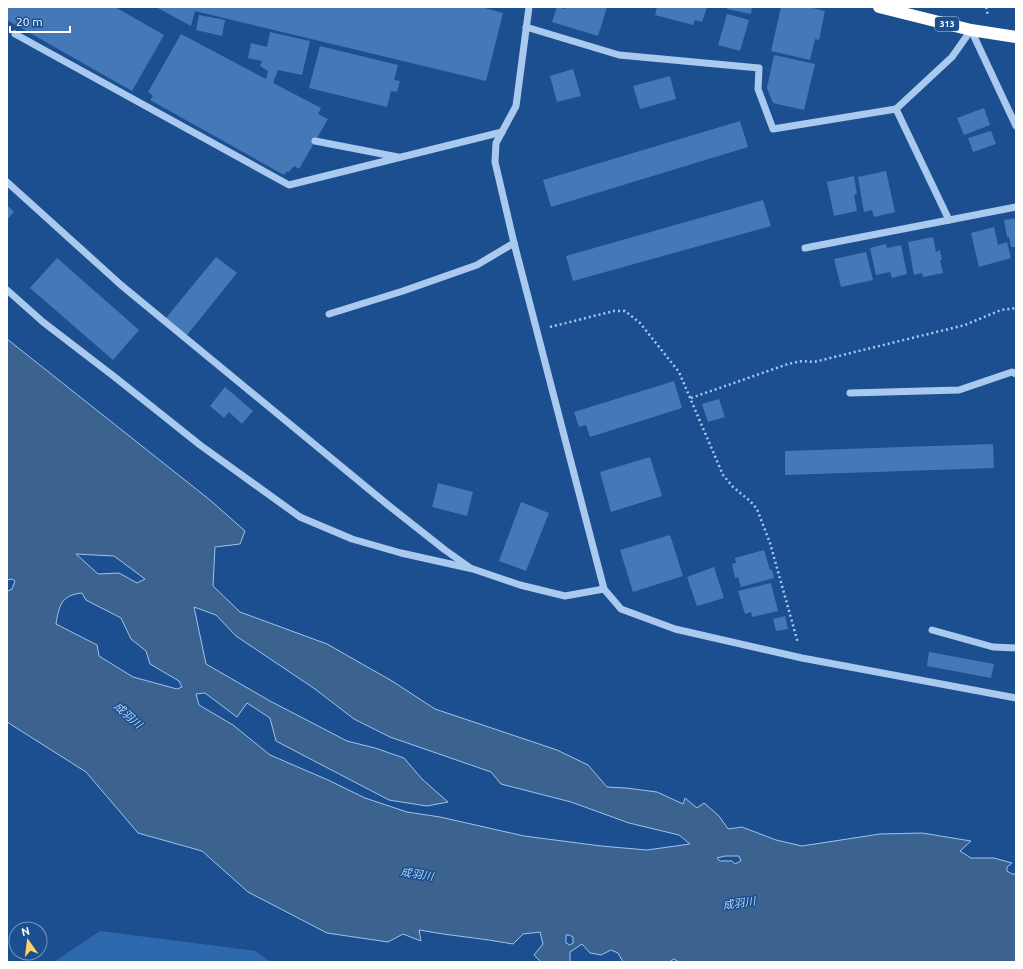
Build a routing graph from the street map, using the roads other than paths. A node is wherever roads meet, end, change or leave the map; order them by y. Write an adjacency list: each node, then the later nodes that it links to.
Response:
1 (528, 7): 3 (street)
2 (879, 7): 4 (highway, 313)
3 (526, 27): 7 (street); 9 (street)
4 (971, 30): 6 (highway, 313); 7 (street); 8 (street)
5 (15, 34): 11 (street)
6 (1016, 37)
7 (896, 110): 14 (street)
8 (1016, 126)
9 (502, 132): 11 (street); 15 (street)
10 (315, 141): 11 (street)
11 (399, 158)
12 (7, 182): 21 (street)
13 (1016, 207): 14 (street)
14 (949, 220): 16 (street)
15 (514, 243): 18 (street); 22 (street)
16 (805, 248)
17 (7, 290): 21 (street)
18 (329, 314)
19 (1016, 374): 20 (street)
20 (850, 393)
21 (472, 569): 22 (street)
22 (604, 589): 25 (street)
23 (932, 630): 24 (street)
24 (1016, 648)
25 (1016, 698)

